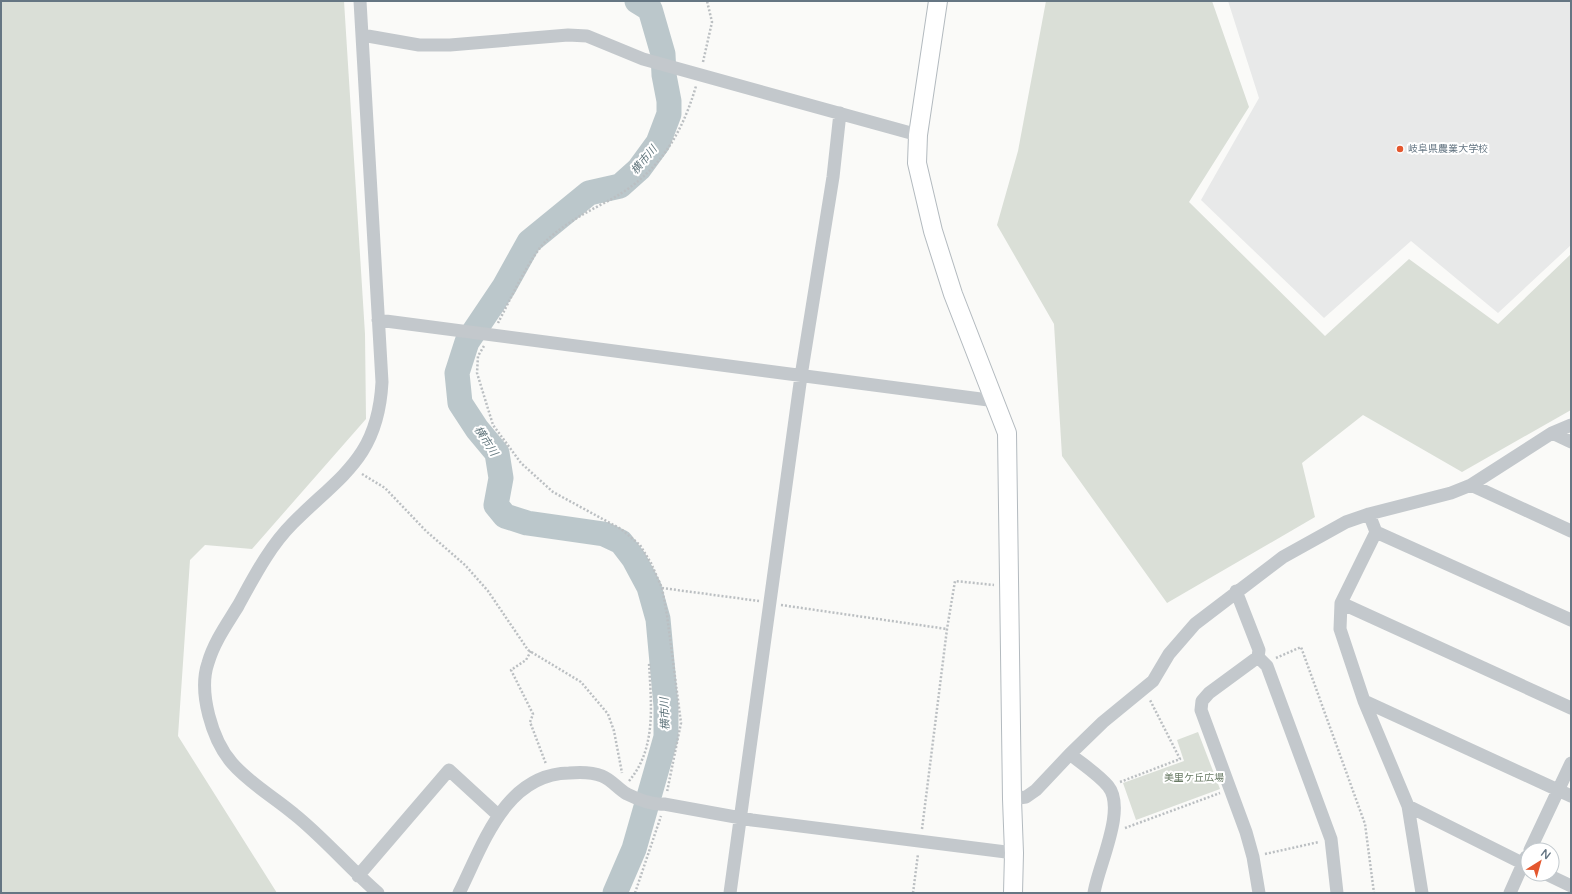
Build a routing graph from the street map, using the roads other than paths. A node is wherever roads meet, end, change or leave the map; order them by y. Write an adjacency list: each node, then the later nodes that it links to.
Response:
1 (360, 1): 3 (street)
2 (938, 1): 5 (street)
3 (362, 35): 4 (street); 6 (street)
4 (840, 113): 5 (street); 7 (street)
5 (918, 135): 8 (street)
6 (378, 320): 7 (street); 34 (street)
7 (801, 376): 8 (street); 29 (street)
8 (996, 401): 26 (street)
9 (1571, 425): 10 (street)
10 (1552, 433): 11 (street); 12 (street)
11 (1571, 442)
12 (1471, 485): 13 (street); 14 (street)
13 (1369, 514): 15 (street); 16 (street)
14 (1571, 531)
15 (1376, 532): 17 (street); 18 (street)
16 (1236, 591): 19 (street); 22 (street)
17 (1341, 603): 20 (street); 21 (street)
18 (1571, 620)
19 (1263, 662): 42 (street); 43 (street)
20 (1364, 701): 24 (street); 27 (street)
21 (1571, 708)
22 (1070, 754): 26 (street); 41 (street)
23 (1571, 763): 24 (street)
24 (1558, 790): 25 (street); 30 (street)
25 (1571, 796)
26 (1012, 799): 31 (street)
27 (1408, 806): 32 (street); 44 (street)
28 (498, 815): 29 (street); 34 (street); 38 (street)
29 (740, 817): 31 (street); 39 (street)
30 (1534, 842)
31 (1014, 853): 40 (street)
32 (1520, 858)
33 (1520, 873): 45 (street)
34 (358, 876): 37 (street)
35 (1560, 881): 36 (street)
36 (1571, 886)
37 (378, 893)
38 (459, 893)
39 (730, 893)
40 (1013, 893)
41 (1094, 893)
42 (1258, 893)
43 (1337, 893)
44 (1422, 893)
45 (1510, 893)

